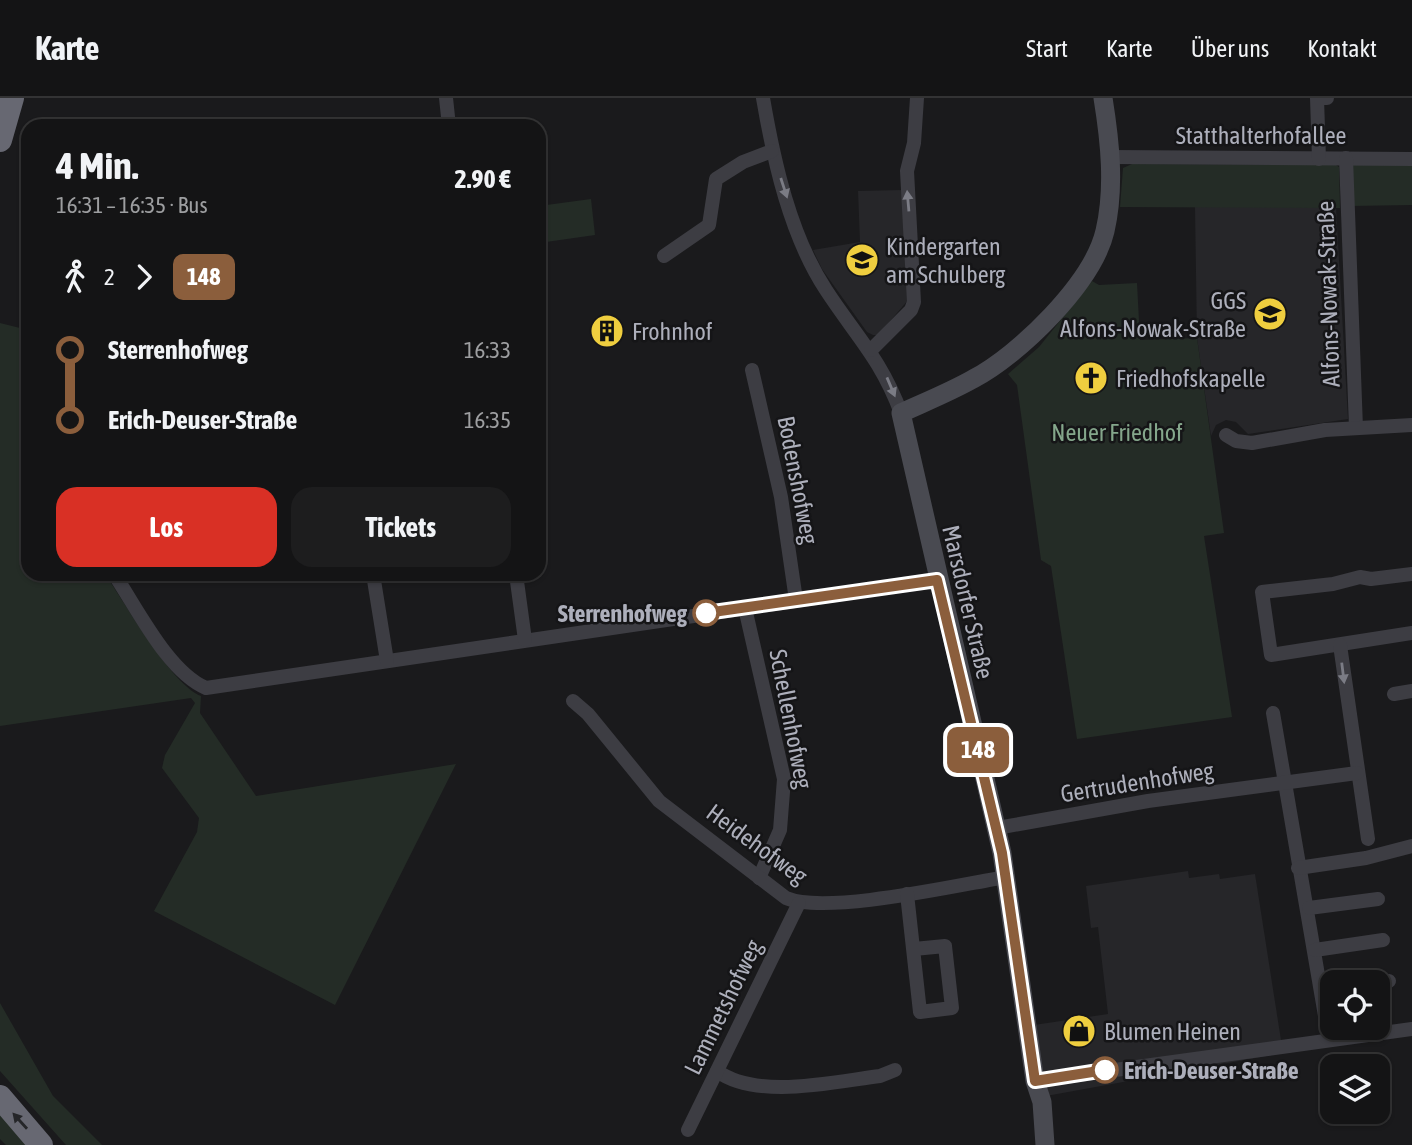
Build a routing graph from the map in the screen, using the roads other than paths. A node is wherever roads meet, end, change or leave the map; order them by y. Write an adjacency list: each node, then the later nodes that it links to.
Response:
1 (12, 98): 8 (highway)
2 (446, 98): 7 (street)
3 (763, 98): 9 (street, Marsdorfer Straße)
4 (917, 98): 15 (street, one-way to 4)
5 (1103, 98): 10 (street)
6 (1328, 98): 12 (street)
7 (448, 119)
8 (0, 140)
9 (772, 151): 14 (street); 15 (street, Marsdorfer Straße, one-way to 15)
10 (1109, 157): 12 (street, Statthalterhofallee); 17 (street)
11 (1346, 158): 12 (street, Statthalterhofallee); 13 (street, Statthalterhofallee); 19 (street, Alfons-Nowak-Straße)
12 (1319, 159)
13 (1412, 159)
14 (664, 256)
15 (870, 349): 17 (street, Marsdorfer Straße, one-way to 17)
16 (752, 370): 26 (street, Bodenshofweg)
17 (901, 413): 22 (street, Marsdorfer Straße)
18 (1412, 425): 19 (street)
19 (1356, 428): 20 (street)
20 (1226, 435)
21 (1412, 574): 30 (street)
22 (937, 580): 26 (street); 38 (street, Marsdorfer Straße)
23 (119, 581): 31 (street)
24 (374, 581): 31 (street)
25 (517, 581): 29 (street)
26 (796, 600): 27 (street)
27 (746, 608): 29 (street); 43 (street, Schellenhofweg)
28 (1412, 632): 30 (street)
29 (525, 640): 31 (street)
30 (1340, 645): 36 (street, one-way to 36)
31 (387, 661)
32 (1412, 691): 33 (street)
33 (1394, 694)
34 (573, 701): 43 (street, Heidehofweg)
35 (1273, 713): 37 (street)
36 (1357, 773): 37 (street, Gertrudenhofweg); 39 (street)
37 (1285, 782): 38 (street, Gertrudenhofweg); 41 (street)
38 (996, 828): 42 (street, Marsdorfer Straße)
39 (1368, 839)
40 (1412, 846): 41 (street)
41 (1298, 869): 47 (street)
42 (1006, 877): 44 (street, Heidehofweg); 57 (street, Marsdorfer Straße)
43 (759, 878): 46 (street, Heidehofweg)
44 (907, 894): 46 (street, Heidehofweg); 49 (street)
45 (1378, 899): 47 (street)
46 (799, 904): 56 (street, Lammetshofweg)
47 (1308, 908): 50 (street)
48 (1383, 940): 50 (street)
49 (914, 949): 49 (street)
50 (1315, 950): 51 (street)
51 (1321, 970)
52 (1412, 1029): 53 (street)
53 (1390, 1032)
54 (1322, 1040): 57 (street)
55 (895, 1070): 56 (street)
56 (717, 1071): 59 (street, Lammetshofweg)
57 (1035, 1081): 61 (street, Marsdorfer Straße)
58 (0, 1097): 60 (highway, one-way to 58)
59 (688, 1130)
60 (41, 1145)
61 (1045, 1145)

